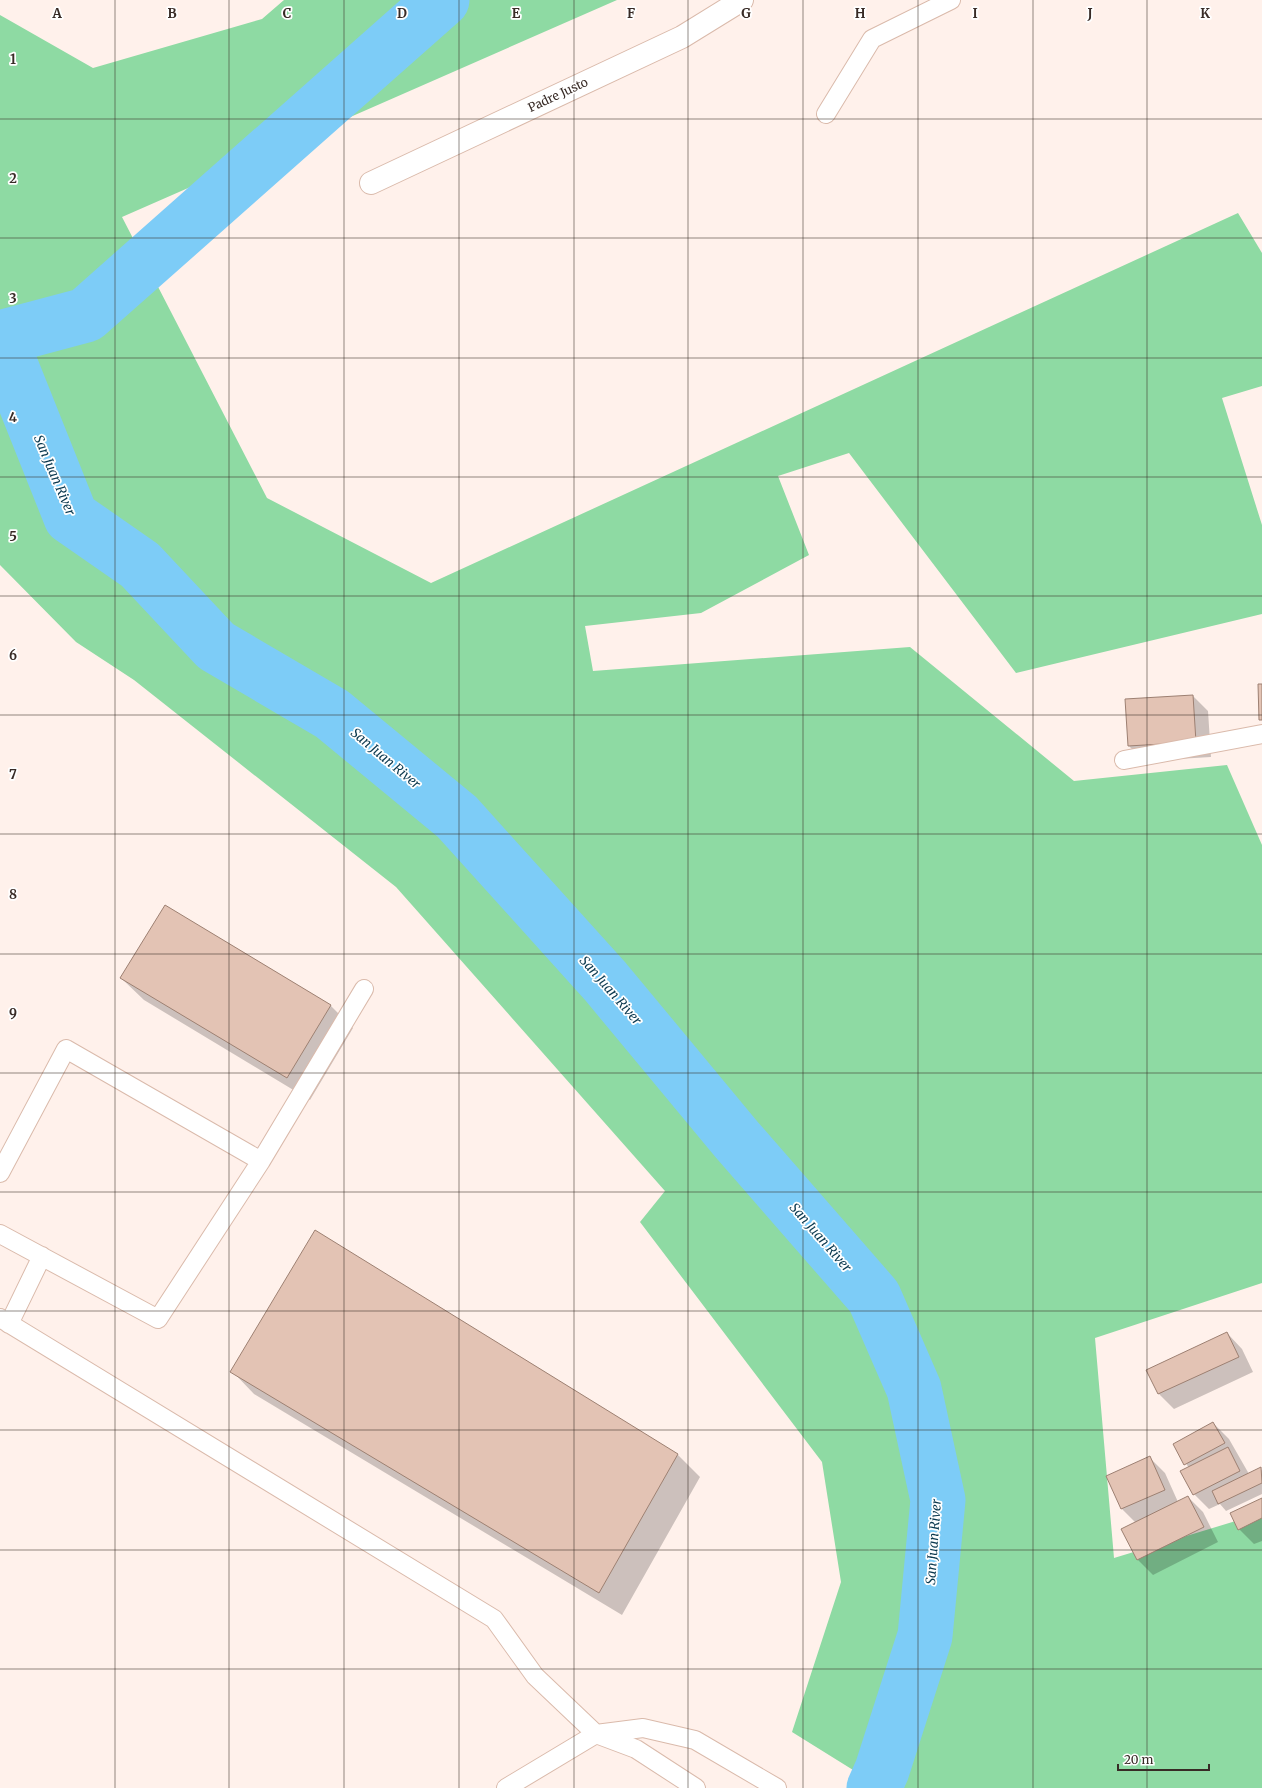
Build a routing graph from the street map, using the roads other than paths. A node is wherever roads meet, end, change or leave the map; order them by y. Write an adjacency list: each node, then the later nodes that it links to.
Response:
1 (742, 0): 4 (street, Padre Justo)
2 (951, 0): 3 (lane)
3 (826, 114)
4 (371, 182)
5 (1262, 734): 6 (lane)
6 (1124, 760)
7 (364, 989): 8 (lane)
8 (261, 1161): 9 (lane); 11 (lane)
9 (0, 1173)
10 (0, 1234): 11 (lane)
11 (42, 1256): 12 (lane)
12 (5, 1321): 13 (lane)
13 (596, 1734): 14 (lane); 15 (lane); 16 (lane)
14 (776, 1787)
15 (506, 1788)
16 (696, 1788)

